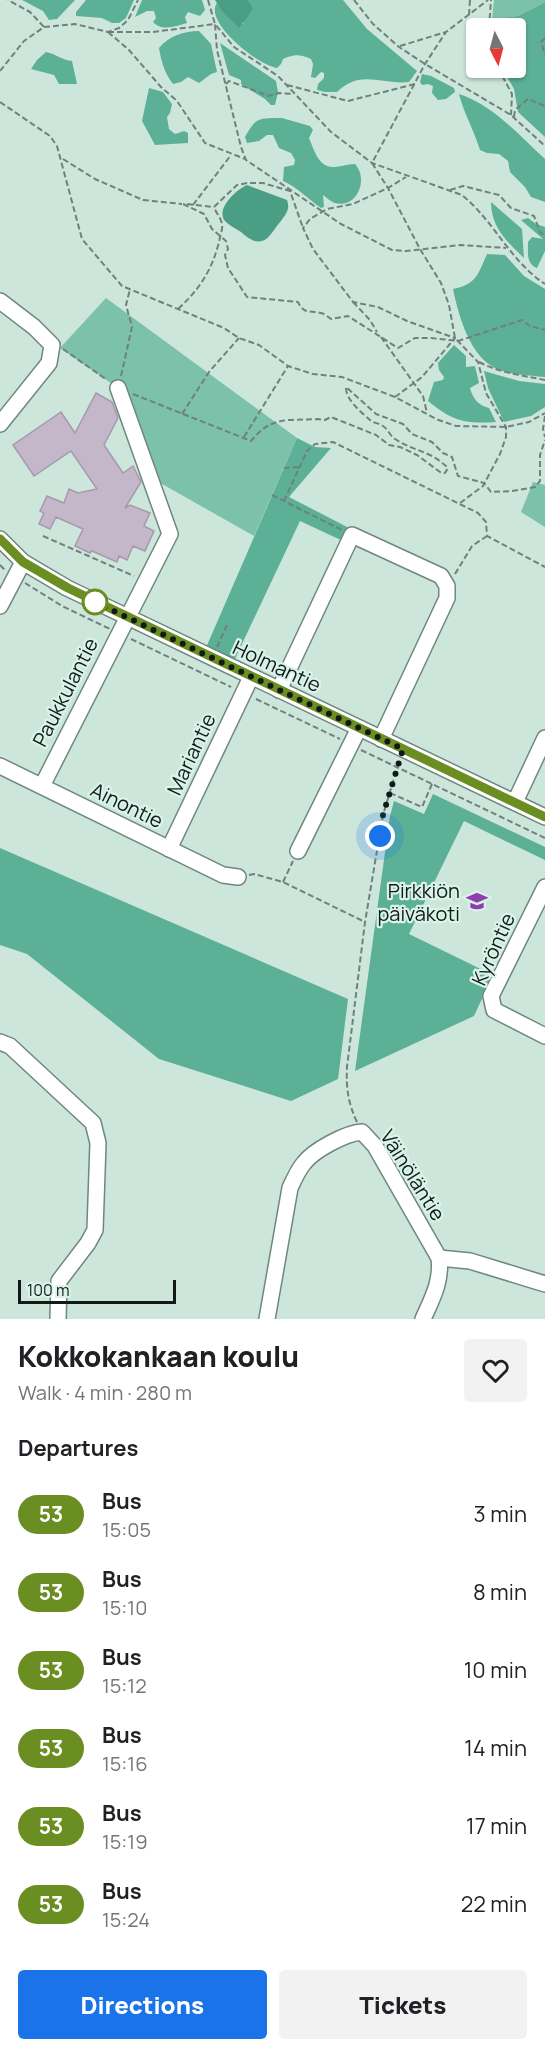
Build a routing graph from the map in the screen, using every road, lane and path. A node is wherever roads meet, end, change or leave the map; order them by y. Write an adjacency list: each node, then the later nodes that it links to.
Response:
1 (8, 0): 10 (path)
2 (138, 0): 11 (path)
3 (208, 0): 9 (path)
4 (354, 0): 14 (path)
5 (470, 0): 7 (path)
6 (489, 0): 7 (path); 8 (path)
7 (469, 15): 12 (path)
8 (489, 18)
9 (215, 24): 11 (path); 19 (path); 21 (path)
10 (44, 27): 11 (path); 17 (path)
11 (108, 32): 27 (path)
12 (446, 32): 14 (path); 16 (path)
13 (545, 38): 15 (path)
14 (399, 47): 16 (path)
15 (545, 55)
16 (425, 64): 20 (path); 25 (path)
17 (0, 72)
18 (503, 78): 25 (path)
19 (226, 84): 22 (path); 29 (path)
20 (415, 84): 21 (path); 30 (path)
21 (286, 85): 22 (path)
22 (295, 94): 30 (path)
23 (0, 102): 28 (path)
24 (545, 106): 25 (path)
25 (512, 116): 26 (path)
26 (545, 146)
27 (232, 154): 29 (path); 36 (path)
28 (61, 159): 35 (path); 45 (path)
29 (246, 160): 34 (path)
30 (372, 164): 31 (path); 32 (path)
31 (407, 176): 32 (path); 33 (path)
32 (387, 188): 38 (path); 43 (path)
33 (450, 190): 41 (path); 42 (path)
34 (290, 191): 37 (path); 38 (path); 39 (path)
35 (183, 204): 36 (path); 40 (path)
36 (193, 205): 37 (path)
37 (214, 207): 40 (path)
38 (322, 212): 39 (path); 43 (path)
39 (303, 228): 47 (path)
40 (220, 236): 48 (path); 50 (path)
41 (545, 236)
42 (506, 248): 43 (path); 44 (path)
43 (420, 249): 52 (path)
44 (545, 284)
45 (130, 290): 48 (path); 59 (path)
46 (0, 301): 54 (street)
47 (353, 302): 50 (path); 52 (path)
48 (177, 310): 51 (path)
49 (545, 330): 53 (path)
50 (379, 335): 52 (path); 58 (path)
51 (239, 339): 56 (path); 61 (path)
52 (453, 339): 53 (path); 58 (path)
53 (458, 341): 55 (path)
54 (52, 345): 59 (path); 64 (street)
55 (478, 362): 57 (path); 65 (path)
56 (288, 366): 60 (path); 66 (path)
57 (545, 380)
58 (414, 383): 60 (path); 62 (path)
59 (118, 388): 61 (path); 82 (street, Paukkulantie)
60 (395, 397): 62 (path)
61 (182, 414): 66 (path)
62 (427, 414): 65 (path)
63 (545, 415): 65 (path); 67 (path)
64 (0, 424)
65 (506, 427): 70 (path)
66 (244, 437): 70 (path)
67 (545, 438): 70 (path)
68 (300, 467): 69 (path); 72 (path); 73 (path)
69 (284, 468)
70 (484, 483): 73 (path)
71 (272, 495): 72 (path)
72 (284, 501): 74 (path)
73 (460, 503): 76 (path)
74 (352, 535): 83 (street); 90 (street)
75 (43, 536): 82 (path)
76 (488, 536): 80 (path); 83 (path)
77 (0, 539): 78 (street, Holmantie)
78 (23, 562): 81 (street); 85 (street, Holmantie)
79 (0, 565): 81 (path)
80 (545, 567)
81 (15, 577): 84 (street); 87 (path)
82 (147, 582): 85 (street, Paukkulantie)
83 (447, 586): 94 (street)
84 (0, 606)
85 (126, 618): 87 (street, Paukkulantie); 88 (street, Holmantie)
86 (228, 623): 88 (path)
87 (119, 633): 91 (path); 100 (street, Paukkulantie)
88 (212, 658): 89 (street, Holmantie)
89 (251, 677): 90 (street, Holmantie); 91 (street, Mariantie)
90 (279, 690): 92 (street, Holmantie)
91 (243, 693): 95 (path); 105 (street, Mariantie)
92 (359, 728): 94 (street, Holmantie); 95 (street)
93 (545, 738): 102 (street)
94 (381, 739): 96 (street, Holmantie)
95 (350, 745): 98 (path); 106 (street)
96 (403, 749): 98 (path); 102 (street, Holmantie)
97 (0, 766): 100 (street, Ainontie)
98 (398, 767): 99 (path); 101 (path)
99 (432, 784): 101 (path); 104 (path)
100 (42, 786): 105 (street, Ainontie)
101 (390, 793): 110 (path)
102 (515, 802): 103 (street, Holmantie)
103 (545, 817)
104 (545, 838)
105 (169, 849): 107 (street, Ainontie)
106 (298, 851): 108 (path)
107 (238, 877): 108 (path)
108 (283, 882): 110 (path)
109 (545, 887): 111 (street, Kyröntie)
110 (365, 922): 113 (path)
111 (545, 1036)
112 (0, 1042): 116 (street)
113 (362, 1132): 114 (street, Väinöläntie); 117 (street, Väinöläntie)
114 (439, 1258): 115 (street); 118 (street)
115 (545, 1284)
116 (58, 1319)
117 (267, 1319)
118 (423, 1319)

